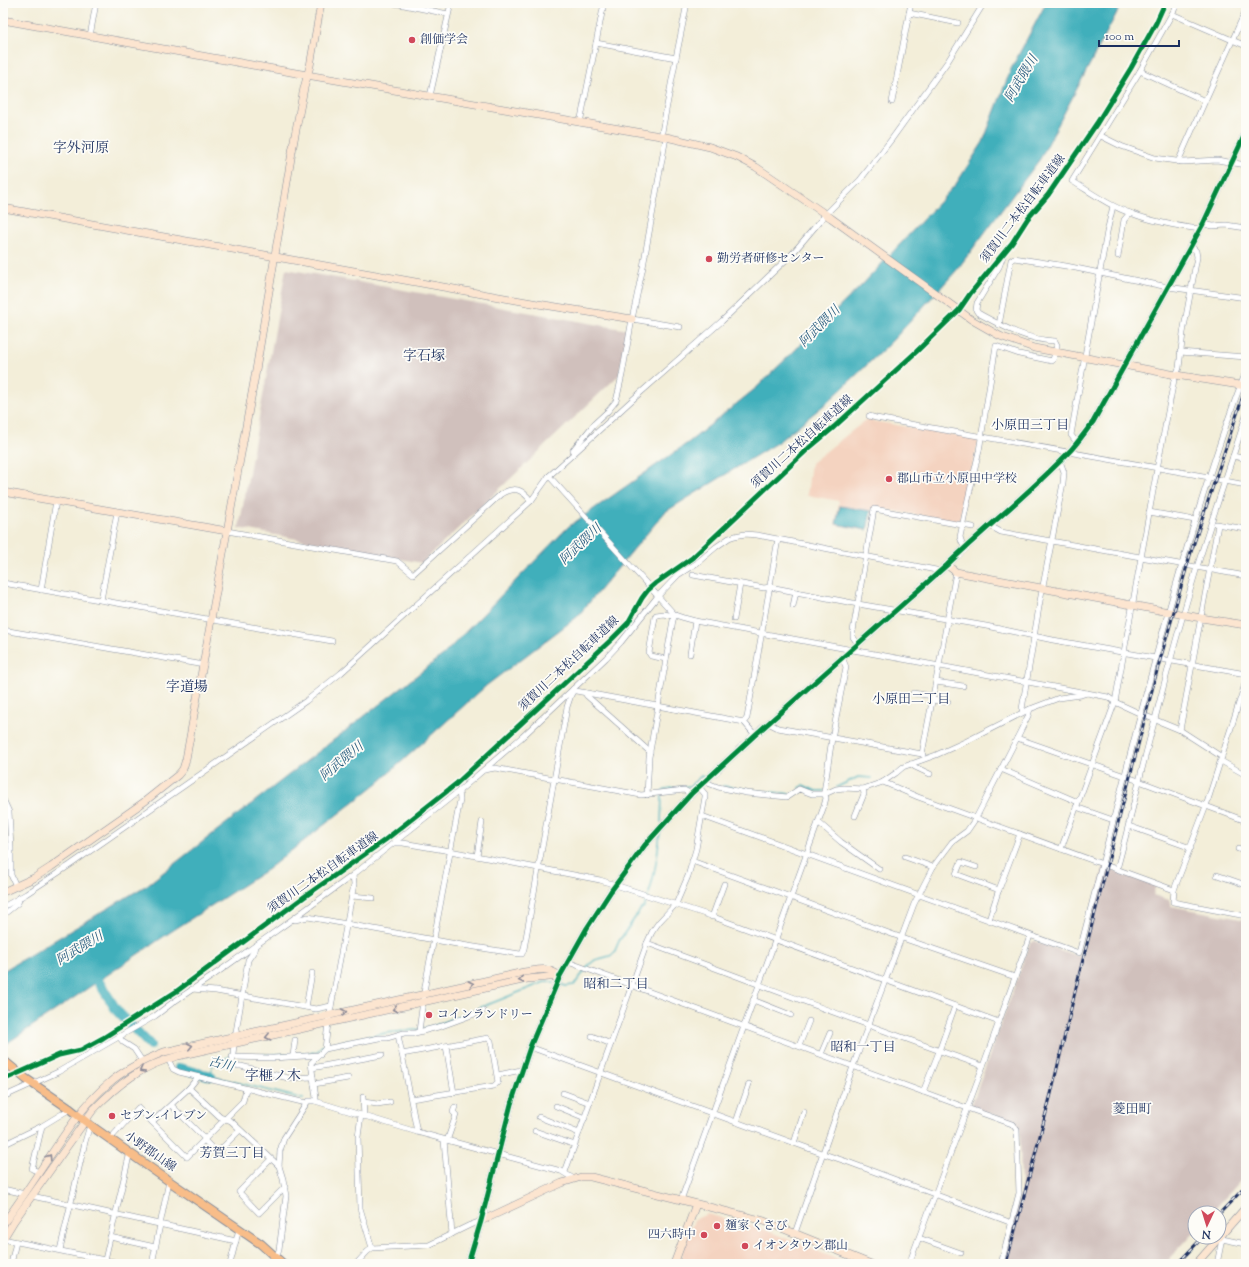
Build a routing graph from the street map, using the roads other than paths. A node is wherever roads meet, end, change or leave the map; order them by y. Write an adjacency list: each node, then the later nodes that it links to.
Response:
1 (96, 3): 16 (street)
2 (321, 3): 22 (street)
3 (394, 3): 12 (street)
4 (451, 3): 12 (street)
5 (604, 3): 18 (street)
6 (687, 3): 20 (street)
7 (911, 3): 11 (street)
8 (984, 3): 36 (street)
9 (1178, 3): 13 (street)
10 (1246, 10): 17 (street)
11 (909, 13): 15 (street); 25 (street)
12 (448, 14): 23 (street)
13 (1172, 14): 17 (street); 21 (street)
14 (3, 20): 16 (street)
15 (958, 23)
16 (90, 36): 22 (street)
17 (1232, 40): 19 (street); 24 (street)
18 (596, 43): 20 (street); 26 (street)
19 (1246, 46)
20 (676, 58): 29 (street)
21 (1140, 71): 24 (street); 28 (street)
22 (307, 75): 23 (street); 41 (street)
23 (430, 96): 26 (street)
24 (1205, 101): 30 (street)
25 (892, 102)
26 (580, 123): 29 (street)
27 (1246, 132): 31 (street)
28 (1101, 136): 30 (street); 33 (street)
29 (664, 137): 36 (street); 47 (street)
30 (1178, 162): 31 (street)
31 (1232, 162): 32 (street); 37 (street)
32 (1246, 165)
33 (1113, 206): 35 (street); 43 (street)
34 (3, 208): 41 (street)
35 (1130, 213): 37 (street); 42 (street)
36 (828, 216): 50 (street); 63 (street)
37 (1201, 227): 38 (street); 39 (street)
38 (1246, 228)
39 (1191, 246): 44 (street); 45 (street)
40 (1005, 251): 48 (street)
41 (276, 256): 47 (street); 84 (street)
42 (1118, 256)
43 (1101, 273): 44 (street); 48 (street); 53 (street)
44 (1168, 286): 45 (street); 54 (street)
45 (1191, 289): 46 (street); 51 (street)
46 (1246, 298)
47 (632, 319): 49 (street); 63 (street)
48 (1000, 325): 50 (street)
49 (680, 327)
50 (1056, 352): 53 (street); 60 (street)
51 (1180, 352): 52 (street); 56 (street)
52 (1246, 357)
53 (1085, 358): 54 (street); 61 (street)
54 (1124, 366): 56 (street); 61 (street)
55 (1246, 372): 57 (street)
56 (1176, 375): 57 (street); 67 (street)
57 (1243, 386): 68 (street)
58 (869, 416): 60 (street)
59 (1246, 416): 64 (street)
60 (980, 436): 62 (street); 79 (street)
61 (1077, 443): 62 (street)
62 (1069, 452): 66 (street); 67 (street)
63 (570, 456): 69 (street)
64 (1233, 456): 65 (street); 70 (street)
65 (1246, 459)
66 (1060, 461): 81 (street); 86 (street)
67 (1157, 469): 68 (street); 76 (street)
68 (1209, 477): 70 (street); 77 (street)
69 (551, 478): 74 (street); 103 (street)
70 (1225, 481): 71 (street); 78 (street)
71 (1246, 485)
72 (3, 492): 73 (street)
73 (56, 501): 75 (street); 101 (street)
74 (531, 501): 84 (street); 215 (street)
75 (117, 512): 84 (street); 104 (street)
76 (1149, 512): 77 (street); 89 (street)
77 (1195, 520): 90 (street)
78 (1211, 523): 80 (street); 92 (street)
79 (963, 524): 82 (street); 87 (street); 88 (street)
80 (1218, 524): 83 (street); 93 (street)
81 (990, 526): 86 (street); 87 (street)
82 (972, 527)
83 (1246, 529)
84 (227, 531): 113 (street)
85 (778, 539): 88 (street); 99 (street); 103 (street)
86 (1051, 541): 89 (street); 100 (street)
87 (965, 548): 91 (street)
88 (866, 556): 91 (street); 105 (street)
89 (1141, 557): 90 (street); 106 (street)
90 (1182, 565): 92 (street); 109 (street)
91 (944, 568): 94 (street); 108 (street)
92 (1197, 568): 93 (street); 110 (street)
93 (1209, 570): 96 (street); 112 (street)
94 (956, 572): 100 (street); 115 (street)
95 (693, 576): 98 (street)
96 (1246, 576)
97 (3, 583): 101 (street)
98 (740, 584): 99 (street); 114 (street)
99 (770, 587): 102 (street); 119 (street)
100 (1043, 588): 106 (street); 120 (street)
101 (41, 590): 104 (street)
102 (796, 592): 105 (street); 107 (street)
103 (658, 596): 111 (street); 138 (street)
104 (101, 600): 113 (street)
105 (858, 604): 108 (street); 122 (street)
106 (1132, 605): 109 (street); 124 (street)
107 (794, 606)
108 (895, 610): 115 (street); 122 (street)
109 (1168, 612): 110 (street); 127 (street)
110 (1184, 614): 112 (street); 129 (street)
111 (675, 616): 116 (street); 128 (street); 128 (street)
112 (1200, 618): 117 (street); 132 (street)
113 (211, 620): 121 (street); 130 (street)
114 (734, 620)
115 (947, 620): 120 (street); 131 (street)
116 (696, 621): 119 (street); 125 (street)
117 (1246, 625)
118 (3, 630): 130 (street)
119 (762, 633): 123 (street); 150 (street)
120 (1035, 636): 124 (street); 134 (street)
121 (332, 641)
122 (858, 644): 123 (street)
123 (852, 649): 126 (street); 131 (street)
124 (1124, 652): 127 (street); 144 (street)
125 (690, 654)
126 (842, 657): 151 (street); 154 (street)
127 (1155, 658): 129 (street); 148 (street)
128 (666, 659): 145 (street)
129 (1171, 660): 132 (street); 149 (street)
130 (204, 665): 209 (street)
131 (939, 665): 134 (street); 136 (street)
132 (1192, 665): 133 (street); 152 (street)
133 (1246, 674)
134 (1028, 681): 141 (street); 147 (street)
135 (1246, 681): 159 (street)
136 (936, 682): 137 (street); 142 (street)
137 (963, 686)
138 (573, 690): 139 (street); 163 (street); 167 (street)
139 (585, 693): 145 (street); 156 (street)
140 (913, 693): 142 (street)
141 (1087, 693): 144 (street); 146 (street)
142 (933, 698): 143 (street); 157 (street)
143 (948, 702)
144 (1115, 702): 148 (street); 161 (street)
145 (658, 706): 150 (street); 156 (street)
146 (1030, 709): 147 (street); 155 (street)
147 (1023, 712): 158 (street)
148 (1141, 714): 149 (street); 166 (street)
149 (1154, 719): 152 (street); 168 (street)
150 (744, 722): 153 (street)
151 (768, 723): 153 (street); 154 (street)
152 (1180, 730): 159 (street)
153 (755, 735): 170 (street)
154 (832, 738): 157 (street); 174 (street)
155 (1018, 738): 161 (street); 162 (street)
156 (650, 752): 175 (street)
157 (922, 754): 158 (street)
158 (928, 758): 160 (street)
159 (1222, 759): 165 (street); 178 (street)
160 (911, 764): 164 (street); 169 (street)
161 (1092, 765): 166 (street); 177 (street)
162 (1001, 769): 177 (street); 181 (street)
163 (484, 770): 167 (street); 172 (street)
164 (930, 774)
165 (1246, 775)
166 (1124, 776): 168 (street); 182 (street)
167 (554, 780): 175 (street); 199 (street)
168 (1139, 780): 178 (street); 186 (street)
169 (883, 782): 171 (street); 181 (street)
170 (702, 784): 173 (street); 174 (street); 179 (street)
171 (864, 789): 174 (street); 180 (street)
172 (459, 791): 188 (street); 192 (street)
173 (691, 794): 175 (street); 207 (street)
174 (825, 794): 185 (street)
175 (647, 795)
176 (3, 799): 209 (street)
177 (1077, 804): 182 (street); 189 (street)
178 (1206, 806): 183 (street); 190 (street)
179 (702, 816): 194 (street); 197 (street)
180 (855, 816)
181 (976, 818): 187 (street); 200 (street)
182 (1114, 820): 198 (street)
183 (1246, 821)
184 (482, 822): 195 (street)
185 (818, 822): 194 (street); 202 (street)
186 (1129, 826): 190 (street); 203 (street)
187 (1020, 834): 189 (street); 210 (street)
188 (395, 843): 192 (street); 205 (street)
189 (1061, 848): 198 (street)
190 (1191, 848): 211 (street)
191 (1238, 849): 193 (street)
192 (450, 851): 195 (street); 228 (street)
193 (1246, 852)
194 (806, 855): 213 (street); 216 (street)
195 (477, 856): 199 (street)
196 (904, 857): 200 (street)
197 (692, 861): 216 (street); 218 (street)
198 (1103, 864): 203 (street); 226 (street)
199 (538, 867): 207 (street); 228 (street)
200 (933, 867): 213 (street)
201 (976, 867): 210 (street)
202 (879, 869)
203 (1117, 869): 211 (street)
204 (1217, 874): 208 (street)
205 (353, 875): 214 (street); 224 (street)
206 (724, 884): 222 (street)
207 (615, 885): 218 (street); 232 (street)
208 (1246, 885)
209 (16, 886): 212 (street)
210 (999, 890): 223 (street)
211 (1174, 890): 221 (street)
212 (3, 892)
213 (919, 895): 223 (street); 227 (street)
214 (352, 896): 217 (street); 225 (street)
215 (21, 897): 219 (street); 220 (street)
216 (790, 897): 227 (street); 229 (street)
217 (373, 898)
218 (676, 904): 222 (street); 230 (street)
219 (3, 907)
220 (3, 915)
221 (1246, 916)
222 (712, 917): 229 (street)
223 (990, 920): 226 (street)
224 (290, 921): 225 (street); 231 (street)
225 (346, 923): 228 (street); 244 (street)
226 (1030, 936): 235 (street)
227 (901, 937): 235 (street); 236 (street)
228 (434, 940): 240 (street)
229 (776, 940): 236 (street); 237 (street)
230 (647, 943): 237 (street); 238 (street)
231 (255, 946): 239 (street); 241 (street)
232 (568, 962): 234 (street); 238 (street)
233 (312, 973): 246 (street)
234 (560, 976): 240 (street, one-way to 234); 243 (street, one-way to 243); 265 (street)
235 (1015, 977): 251 (street)
236 (886, 981): 245 (street); 253 (street)
237 (759, 984): 242 (street); 253 (street)
238 (632, 985): 252 (street); 262 (street)
239 (192, 989): 241 (street); 257 (street)
240 (424, 995): 243 (street); 249 (street, one-way to 240)
241 (242, 996): 246 (street); 258 (street)
242 (753, 1000): 248 (street); 252 (street)
243 (423, 1002): 249 (street, one-way to 249); 254 (street)
244 (331, 1006): 246 (street); 249 (street)
245 (955, 1006): 251 (street); 267 (street)
246 (306, 1007)
247 (483, 1010): 254 (street)
248 (791, 1015)
249 (328, 1020): 258 (street); 261 (street, one-way to 261); 266 (street)
250 (809, 1021): 264 (street)
251 (999, 1022): 278 (street)
252 (745, 1026): 264 (street); 306 (street)
253 (868, 1026): 267 (street); 277 (street)
254 (419, 1032): 256 (street)
255 (830, 1034): 269 (street)
256 (398, 1035): 266 (street); 268 (street)
257 (119, 1036): 276 (street); 286 (street)
258 (235, 1036): 261 (street); 276 (street, one-way to 258)
259 (592, 1036): 262 (street)
260 (295, 1040): 272 (street)
261 (234, 1044): 273 (street); 274 (street)
262 (612, 1044): 281 (street)
263 (446, 1046): 268 (street); 282 (street); 292 (street)
264 (799, 1046): 269 (street)
265 (530, 1047): 280 (street); 281 (street)
266 (325, 1049): 270 (street)
267 (939, 1050): 278 (street); 291 (street)
268 (402, 1054): 295 (street)
269 (821, 1054): 277 (street)
270 (320, 1055): 272 (street); 279 (street)
271 (382, 1055): 279 (street)
272 (293, 1056): 273 (street)
273 (232, 1057): 284 (street)
274 (168, 1059): 283 (street); 310 (street, one-way to 310)
275 (3, 1060): 286 (main road, 小野郡山線)
276 (142, 1061): 310 (street)
277 (854, 1066): 291 (street); 327 (street)
278 (983, 1066): 303 (street)
279 (312, 1068): 284 (street)
280 (521, 1070): 282 (street); 326 (street)
281 (601, 1072): 299 (street); 306 (street)
282 (498, 1075): 292 (street)
283 (198, 1077): 289 (street); 290 (street)
284 (313, 1077): 287 (street)
285 (348, 1078): 287 (street)
286 (29, 1082): 294 (street); 304 (main road, 小野郡山線)
287 (314, 1084): 296 (street)
288 (750, 1084): 313 (street)
289 (189, 1088): 300 (street); 311 (street)
290 (246, 1089): 298 (street); 311 (street)
291 (923, 1092): 303 (street)
292 (454, 1093): 295 (street)
293 (563, 1093): 299 (street)
294 (3, 1097)
295 (411, 1099): 317 (street)
296 (315, 1102): 298 (street); 307 (street)
297 (390, 1102): 307 (street)
298 (306, 1103): 329 (street)
299 (590, 1103): 309 (street)
300 (171, 1104): 312 (street); 320 (street)
301 (556, 1106): 309 (street)
302 (455, 1107): 321 (street)
303 (967, 1108): 337 (street); 344 (street)
304 (70, 1110): 310 (main road, 小野郡山線); 314 (street)
305 (804, 1112): 322 (street)
306 (712, 1114): 313 (street); 338 (street)
307 (362, 1116): 317 (street); 361 (street)
308 (539, 1117): 318 (street)
309 (585, 1118): 318 (street)
310 (84, 1120): 319 (main road, 小野郡山線); 330 (street, one-way to 310); 336 (street); 340 (street)
311 (225, 1120): 315 (street); 320 (street)
312 (152, 1122): 319 (street); 320 (street)
313 (736, 1122): 322 (street)
314 (42, 1126): 323 (street); 330 (street)
315 (240, 1130): 320 (street); 328 (street)
316 (535, 1131): 324 (street)
317 (416, 1132): 321 (street)
318 (579, 1133): 324 (street)
319 (110, 1139): 325 (main road, 小野郡山線)
320 (205, 1140)
321 (445, 1140): 326 (street); 350 (street)
322 (794, 1143): 327 (street)
323 (3, 1145)
324 (574, 1145): 331 (street)
325 (130, 1152): 333 (main road, 小野郡山線); 342 (street)
326 (497, 1154): 331 (street); 343 (street)
327 (824, 1154): 337 (street); 349 (street)
328 (272, 1159): 329 (street); 334 (street)
329 (279, 1166): 334 (street)
330 (39, 1172): 336 (street)
331 (565, 1172): 332 (street)
332 (574, 1179): 338 (street); 343 (street)
333 (170, 1181): 346 (street); 347 (main road, 小野郡山線)
334 (285, 1187): 364 (street)
335 (3, 1190): 336 (street)
336 (28, 1195): 340 (street); 345 (street); 354 (street)
337 (935, 1195): 344 (street); 352 (street)
338 (681, 1200): 339 (street)
339 (696, 1204): 349 (street); 373 (street)
340 (71, 1205): 342 (street); 362 (street)
341 (1246, 1207): 348 (street)
342 (114, 1214): 346 (street); 351 (street)
343 (481, 1221): 350 (street); 372 (street)
344 (1012, 1223): 376 (street)
345 (3, 1224)
346 (161, 1224): 355 (street); 360 (street)
347 (239, 1229): 355 (street); 364 (main road, 小野郡山線)
348 (1227, 1231)
349 (795, 1233): 374 (street)
350 (452, 1234): 361 (street)
351 (110, 1237): 360 (street); 365 (street)
352 (919, 1238): 363 (street); 375 (street)
353 (1227, 1238): 357 (street)
354 (3, 1239): 356 (street)
355 (236, 1241): 369 (street)
356 (16, 1242): 362 (street); 366 (street)
357 (1246, 1244)
358 (1214, 1245): 377 (street)
359 (1221, 1245): 378 (street)
360 (156, 1247): 368 (street)
361 (372, 1248): 371 (street)
362 (60, 1250): 365 (street)
363 (961, 1253)
364 (276, 1258): 370 (main road, 小野郡山線)
365 (104, 1262): 367 (street)
366 (11, 1264)
367 (124, 1264)
368 (152, 1264)
369 (230, 1264)
370 (282, 1264)
371 (356, 1264)
372 (468, 1264)
373 (674, 1264)
374 (871, 1264)
375 (910, 1264)
376 (1001, 1264)
377 (1196, 1264)
378 (1217, 1264)

